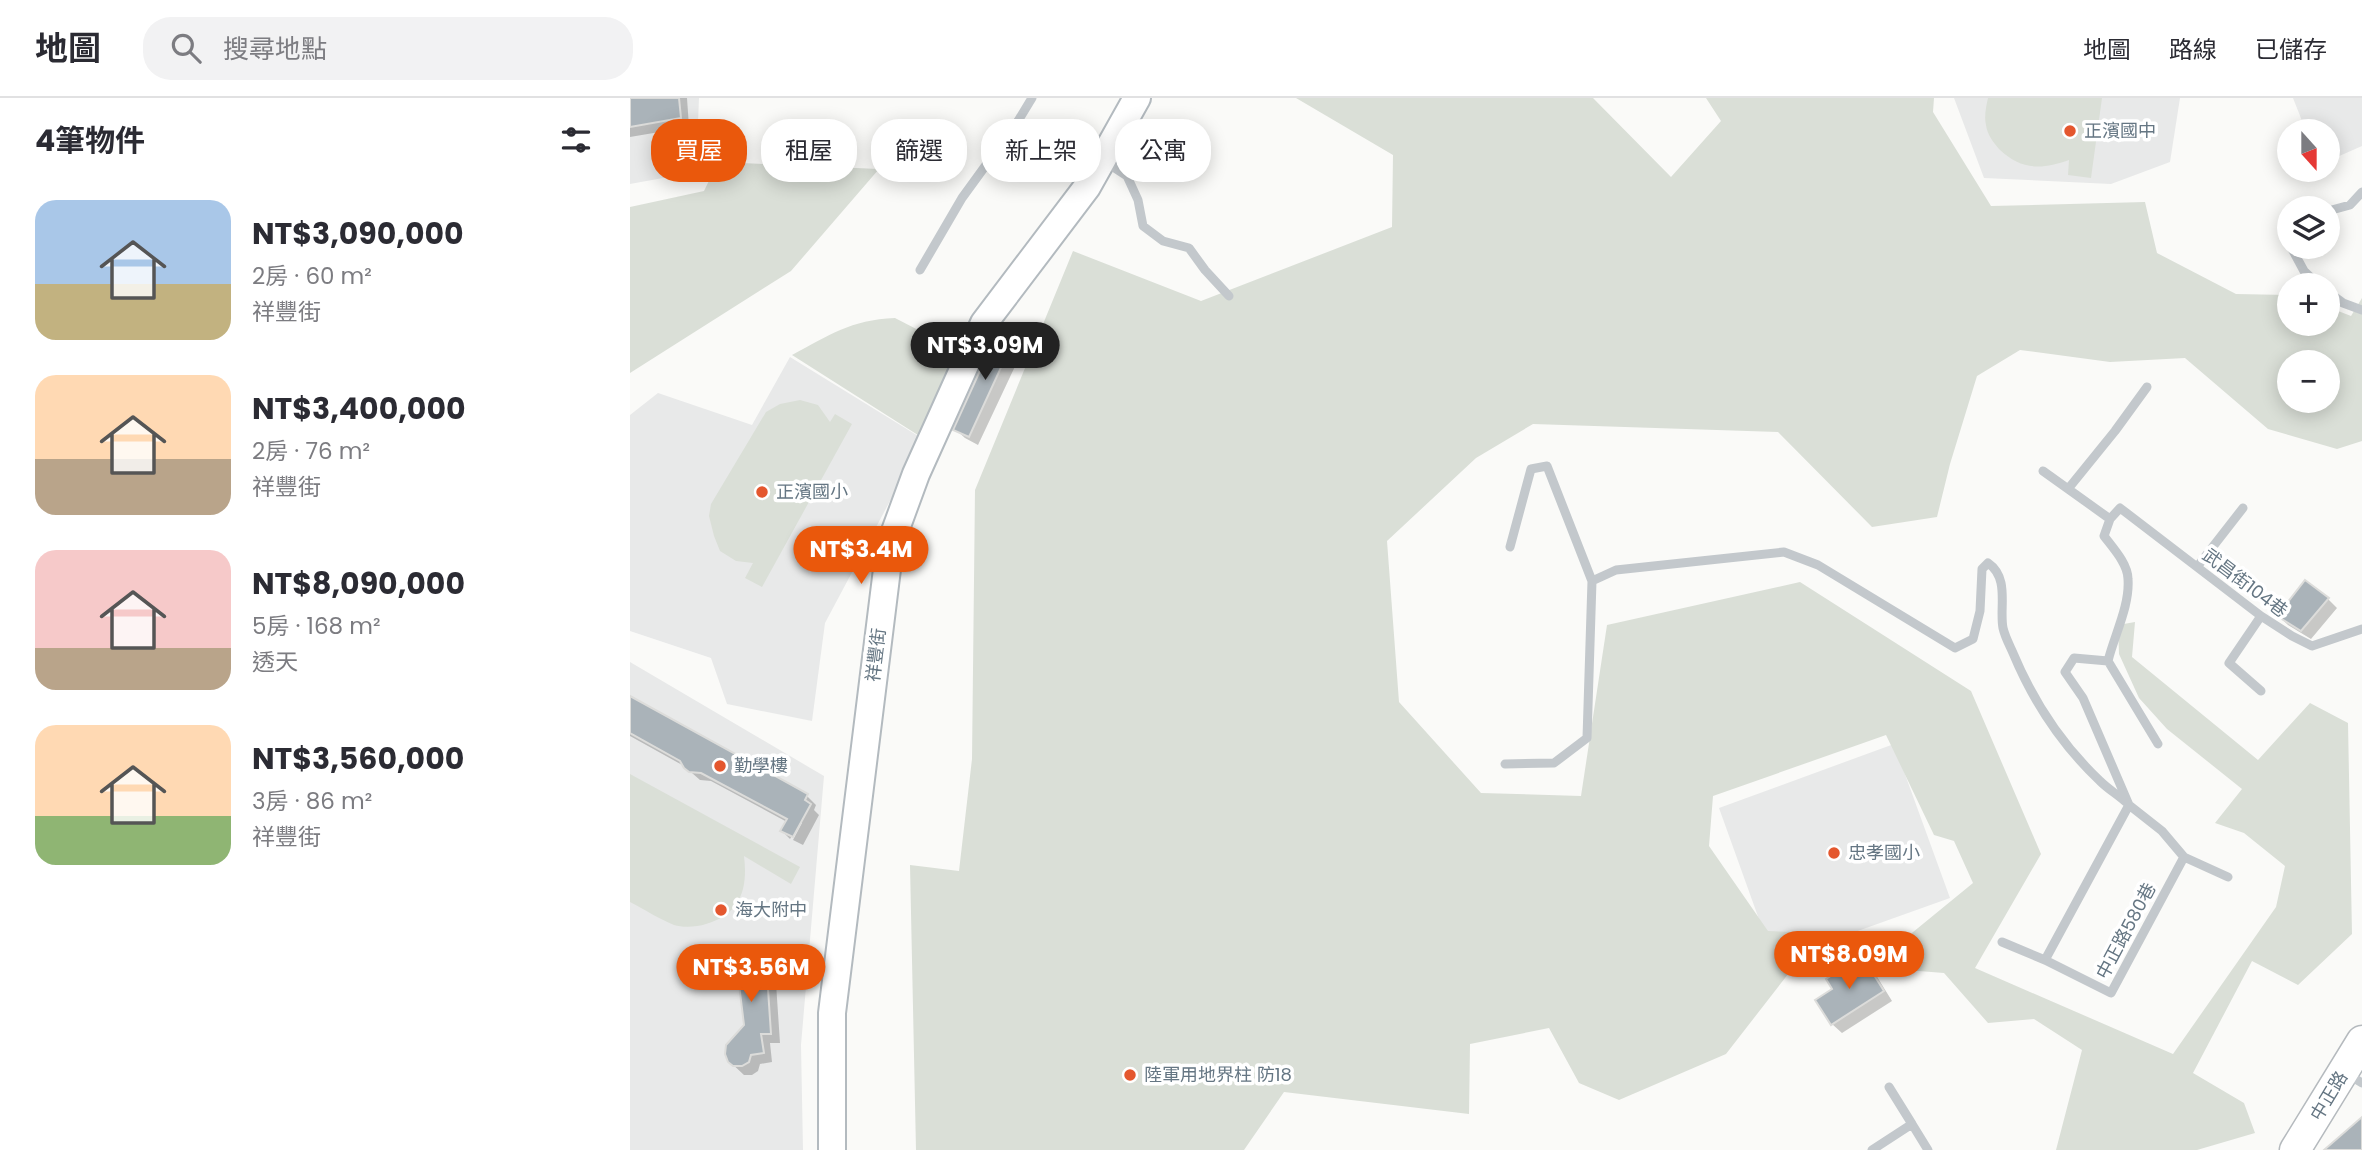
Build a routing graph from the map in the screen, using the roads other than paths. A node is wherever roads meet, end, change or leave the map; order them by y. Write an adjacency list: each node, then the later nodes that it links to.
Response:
1 (1032, 98): 6 (lane)
2 (1137, 98): 3 (street, 祥豐街)
3 (1102, 160): 7 (lane); 33 (street, 祥豐街)
4 (2362, 192): 5 (lane)
5 (2340, 208)
6 (920, 270)
7 (1229, 296)
8 (2340, 301): 9 (lane)
9 (2362, 310)
10 (2147, 387): 12 (lane)
11 (2043, 471): 12 (lane)
12 (2068, 489): 14 (lane)
13 (2243, 508): 16 (lane)
14 (2110, 519): 16 (lane, 武昌街104巷); 20 (lane)
15 (1510, 547): 17 (lane)
16 (2197, 567): 18 (lane, 武昌街104巷)
17 (1592, 581): 23 (lane); 24 (lane)
18 (2262, 617): 19 (lane, 武昌街104巷); 21 (lane)
19 (2362, 629)
20 (2108, 662): 22 (lane); 24 (lane)
21 (2260, 691)
22 (2158, 744)
23 (1505, 764)
24 (2130, 805): 25 (lane); 28 (lane)
25 (2184, 856): 26 (lane); 28 (lane, 中正路580巷)
26 (2228, 877)
27 (2002, 942): 28 (lane, 中正路580巷)
28 (2045, 960)
29 (2362, 1041): 30 (main road, 中正路)
30 (2352, 1077): 36 (main road, 中正路)
31 (1889, 1087): 32 (lane)
32 (1912, 1124): 34 (lane); 35 (lane)
33 (832, 1150)
34 (1872, 1150)
35 (1928, 1150)
36 (2295, 1150)

